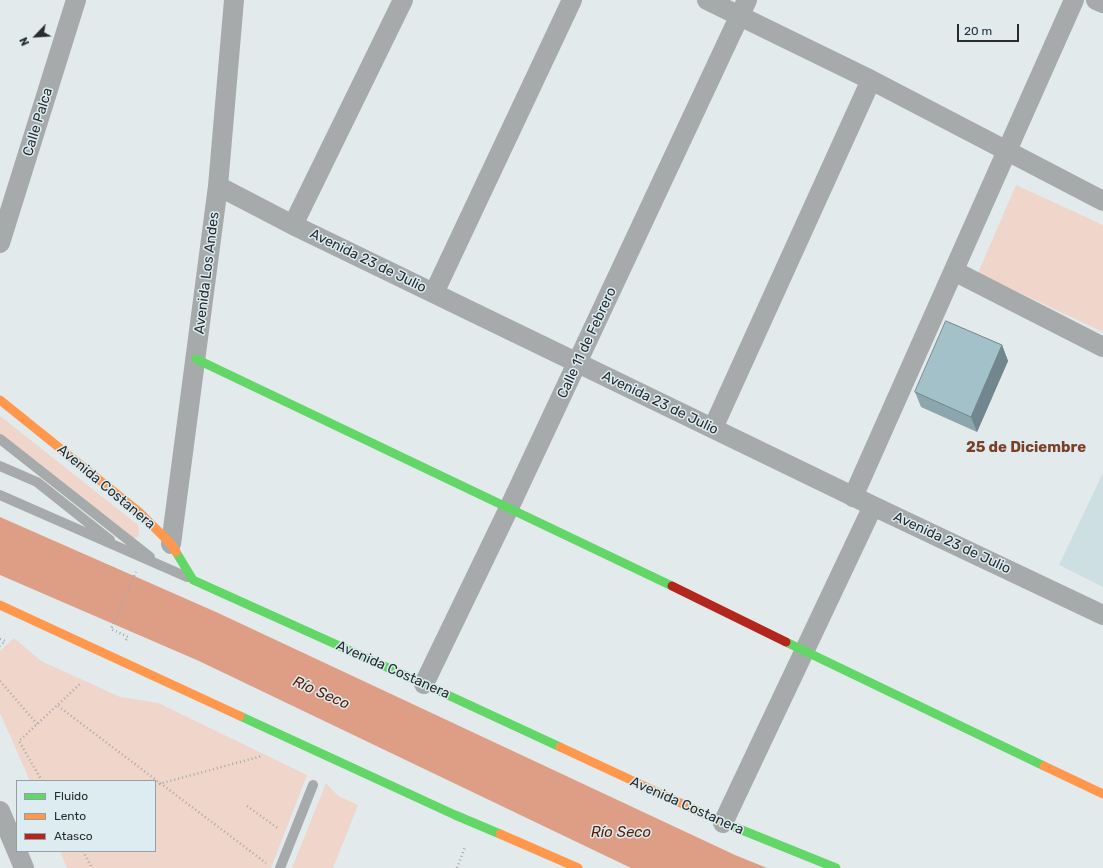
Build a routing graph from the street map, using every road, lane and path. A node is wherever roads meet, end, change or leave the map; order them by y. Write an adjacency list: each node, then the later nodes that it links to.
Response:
1 (76, 0): 15 (street, Calle Palca)
2 (234, 0): 12 (street, Avenida Los Andes)
3 (402, 0): 14 (street)
4 (572, 0): 17 (street)
5 (707, 0): 9 (street)
6 (1074, 0): 11 (street)
7 (1096, 0): 8 (street)
8 (1103, 3)
9 (743, 8): 10 (street); 20 (street, Calle 11 de Febrero)
10 (871, 80): 11 (street); 22 (street)
11 (1007, 151): 13 (street); 16 (street)
12 (218, 186): 14 (street, Avenida 23 de Julio); 19 (street, Avenida Los Andes)
13 (1103, 201)
14 (293, 225): 17 (street, Avenida 23 de Julio)
15 (0, 243)
16 (954, 271): 18 (street); 26 (street)
17 (434, 293): 20 (street, Avenida 23 de Julio)
18 (1103, 347)
19 (196, 359): 28 (main road); 29 (street, Avenida Los Andes)
20 (577, 363): 22 (street, Avenida 23 de Julio); 28 (street, Calle 11 de Febrero)
21 (0, 400): 29 (main road, Avenida Costanera)
22 (713, 428): 26 (street, Avenida 23 de Julio)
23 (0, 439): 31 (lane)
24 (0, 466): 30 (lane)
25 (0, 495): 30 (lane)
26 (854, 497): 27 (street, Avenida 23 de Julio)
27 (874, 506): 35 (street, Avenida 23 de Julio); 39 (street)
28 (510, 508): 39 (main road); 42 (street, Calle 11 de Febrero)
29 (171, 544): 33 (main road, Avenida Costanera)
30 (121, 548): 31 (lane)
31 (160, 566): 33 (lane)
32 (137, 570): 36 (path)
33 (193, 580): 42 (main road, Avenida Costanera)
34 (0, 605): 66 (main road)
35 (1103, 615)
36 (111, 629)
37 (0, 639): 38 (path)
38 (0, 646)
39 (805, 650): 52 (main road); 55 (street)
40 (0, 681): 44 (path)
41 (80, 684): 43 (path)
42 (424, 684): 55 (main road, Avenida Costanera)
43 (58, 706): 44 (path); 47 (path)
44 (37, 724): 46 (path)
45 (262, 756): 49 (path)
46 (41, 780)
47 (155, 780)
48 (156, 781): 49 (path)
49 (160, 784): 50 (path); 61 (path)
50 (156, 785)
51 (313, 785): 56 (lane)
52 (1103, 794)
53 (247, 806): 56 (path)
54 (0, 811): 58 (street)
55 (723, 823): 67 (main road, Avenida Costanera)
56 (292, 839): 64 (lane)
57 (465, 847): 65 (path)
58 (16, 849)
59 (17, 852): 62 (street)
60 (84, 852): 63 (path)
61 (266, 863)
62 (24, 868)
63 (92, 868)
64 (280, 868)
65 (457, 868)
66 (578, 868)
67 (836, 868)

